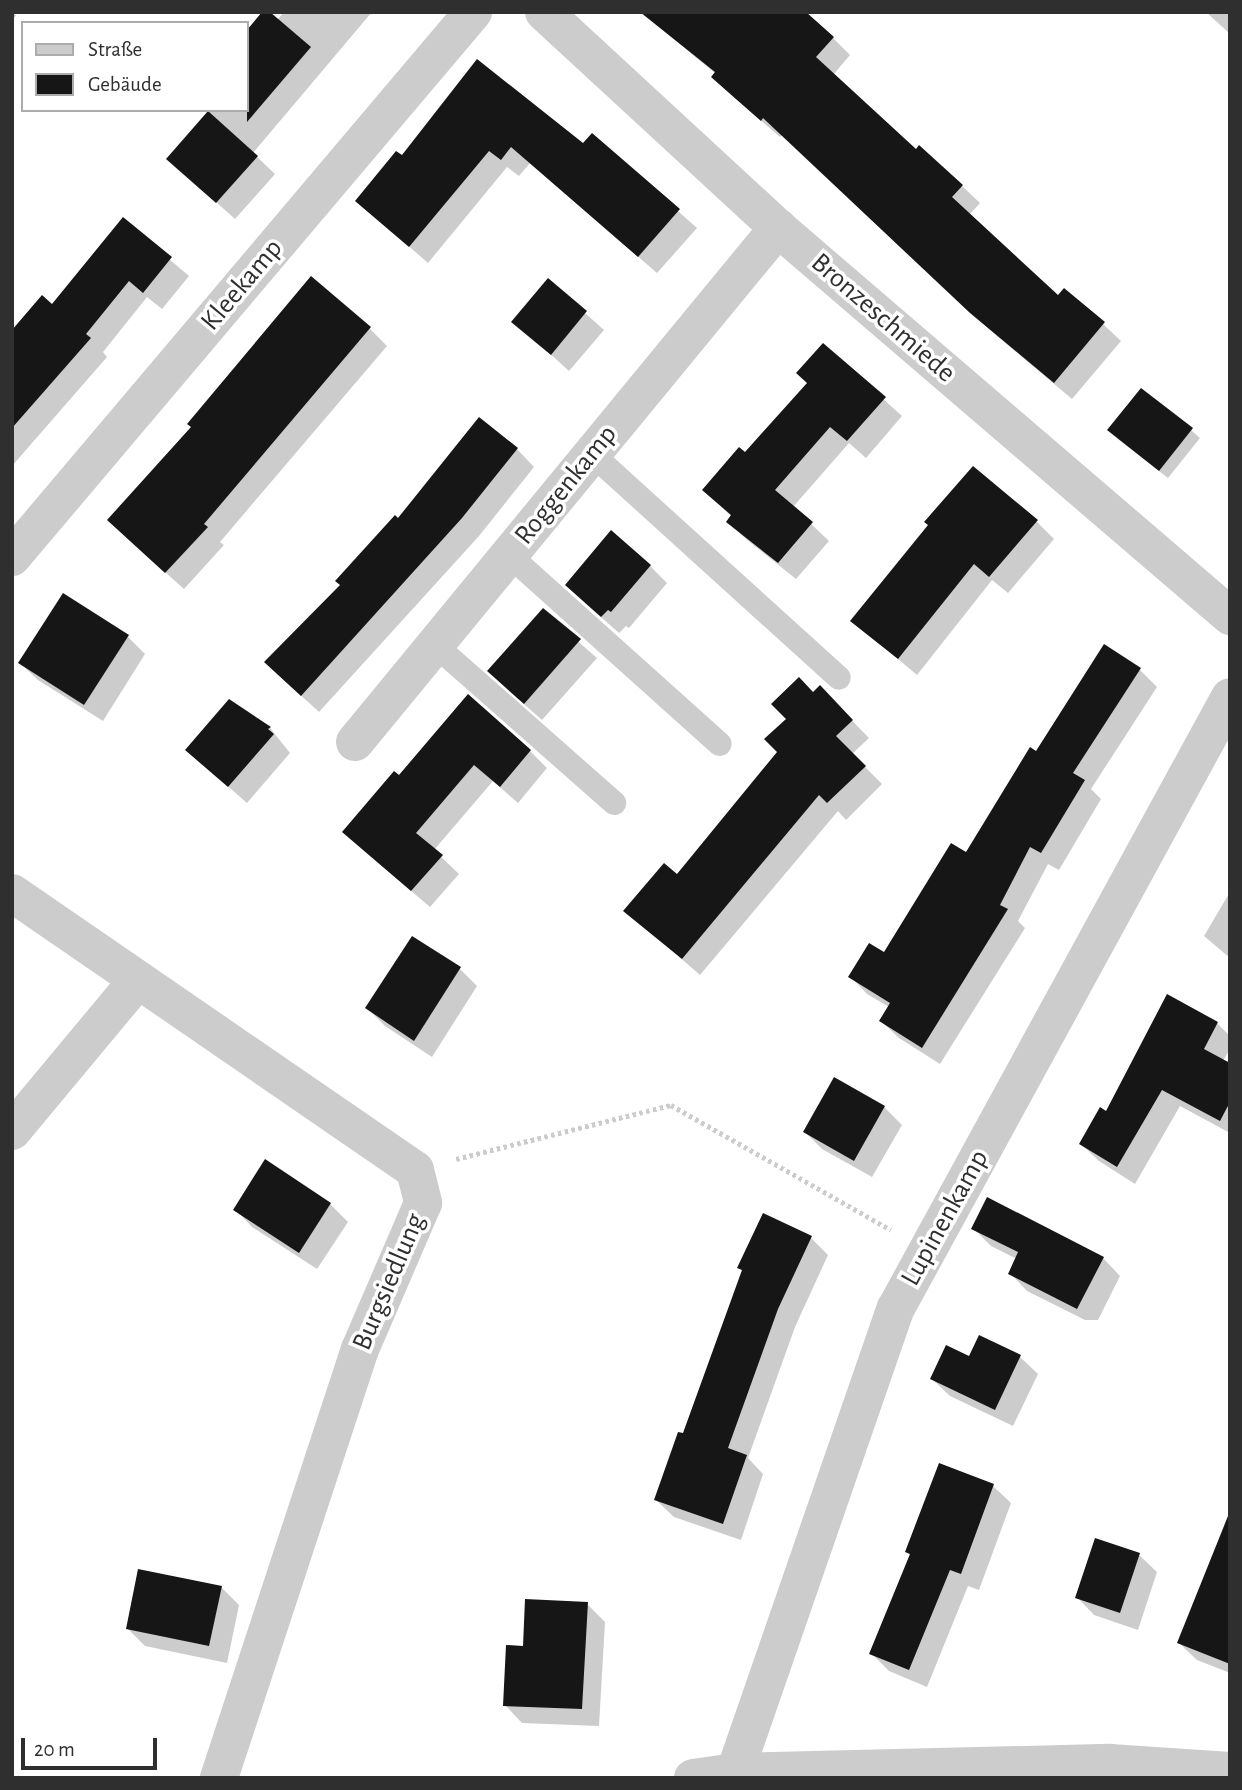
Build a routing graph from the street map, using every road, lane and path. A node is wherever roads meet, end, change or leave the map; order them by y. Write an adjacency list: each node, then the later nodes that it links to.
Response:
1 (473, 12): 6 (street, Kleekamp)
2 (544, 12): 3 (street, Bronzeschmiede)
3 (778, 228): 4 (street, Roggenkamp); 7 (street, Bronzeschmiede)
4 (592, 454): 5 (street, Roggenkamp); 9 (lane)
5 (509, 555): 8 (street, Roggenkamp); 12 (lane)
6 (12, 557)
7 (1230, 616)
8 (435, 645): 11 (street, Roggenkamp); 13 (lane)
9 (839, 678)
10 (1230, 697): 18 (street, Lupinenkamp)
11 (355, 742)
12 (720, 744)
13 (614, 803)
14 (12, 893): 15 (street, Burgsiedlung)
15 (138, 980): 16 (street); 17 (street, Burgsiedlung)
16 (12, 1131)
17 (415, 1170): 18 (path); 21 (street, Burgsiedlung)
18 (927, 1251): 20 (street, Lupinenkamp)
19 (1230, 1771): 20 (street)
20 (735, 1772): 22 (street)
21 (219, 1778)
22 (692, 1778)

